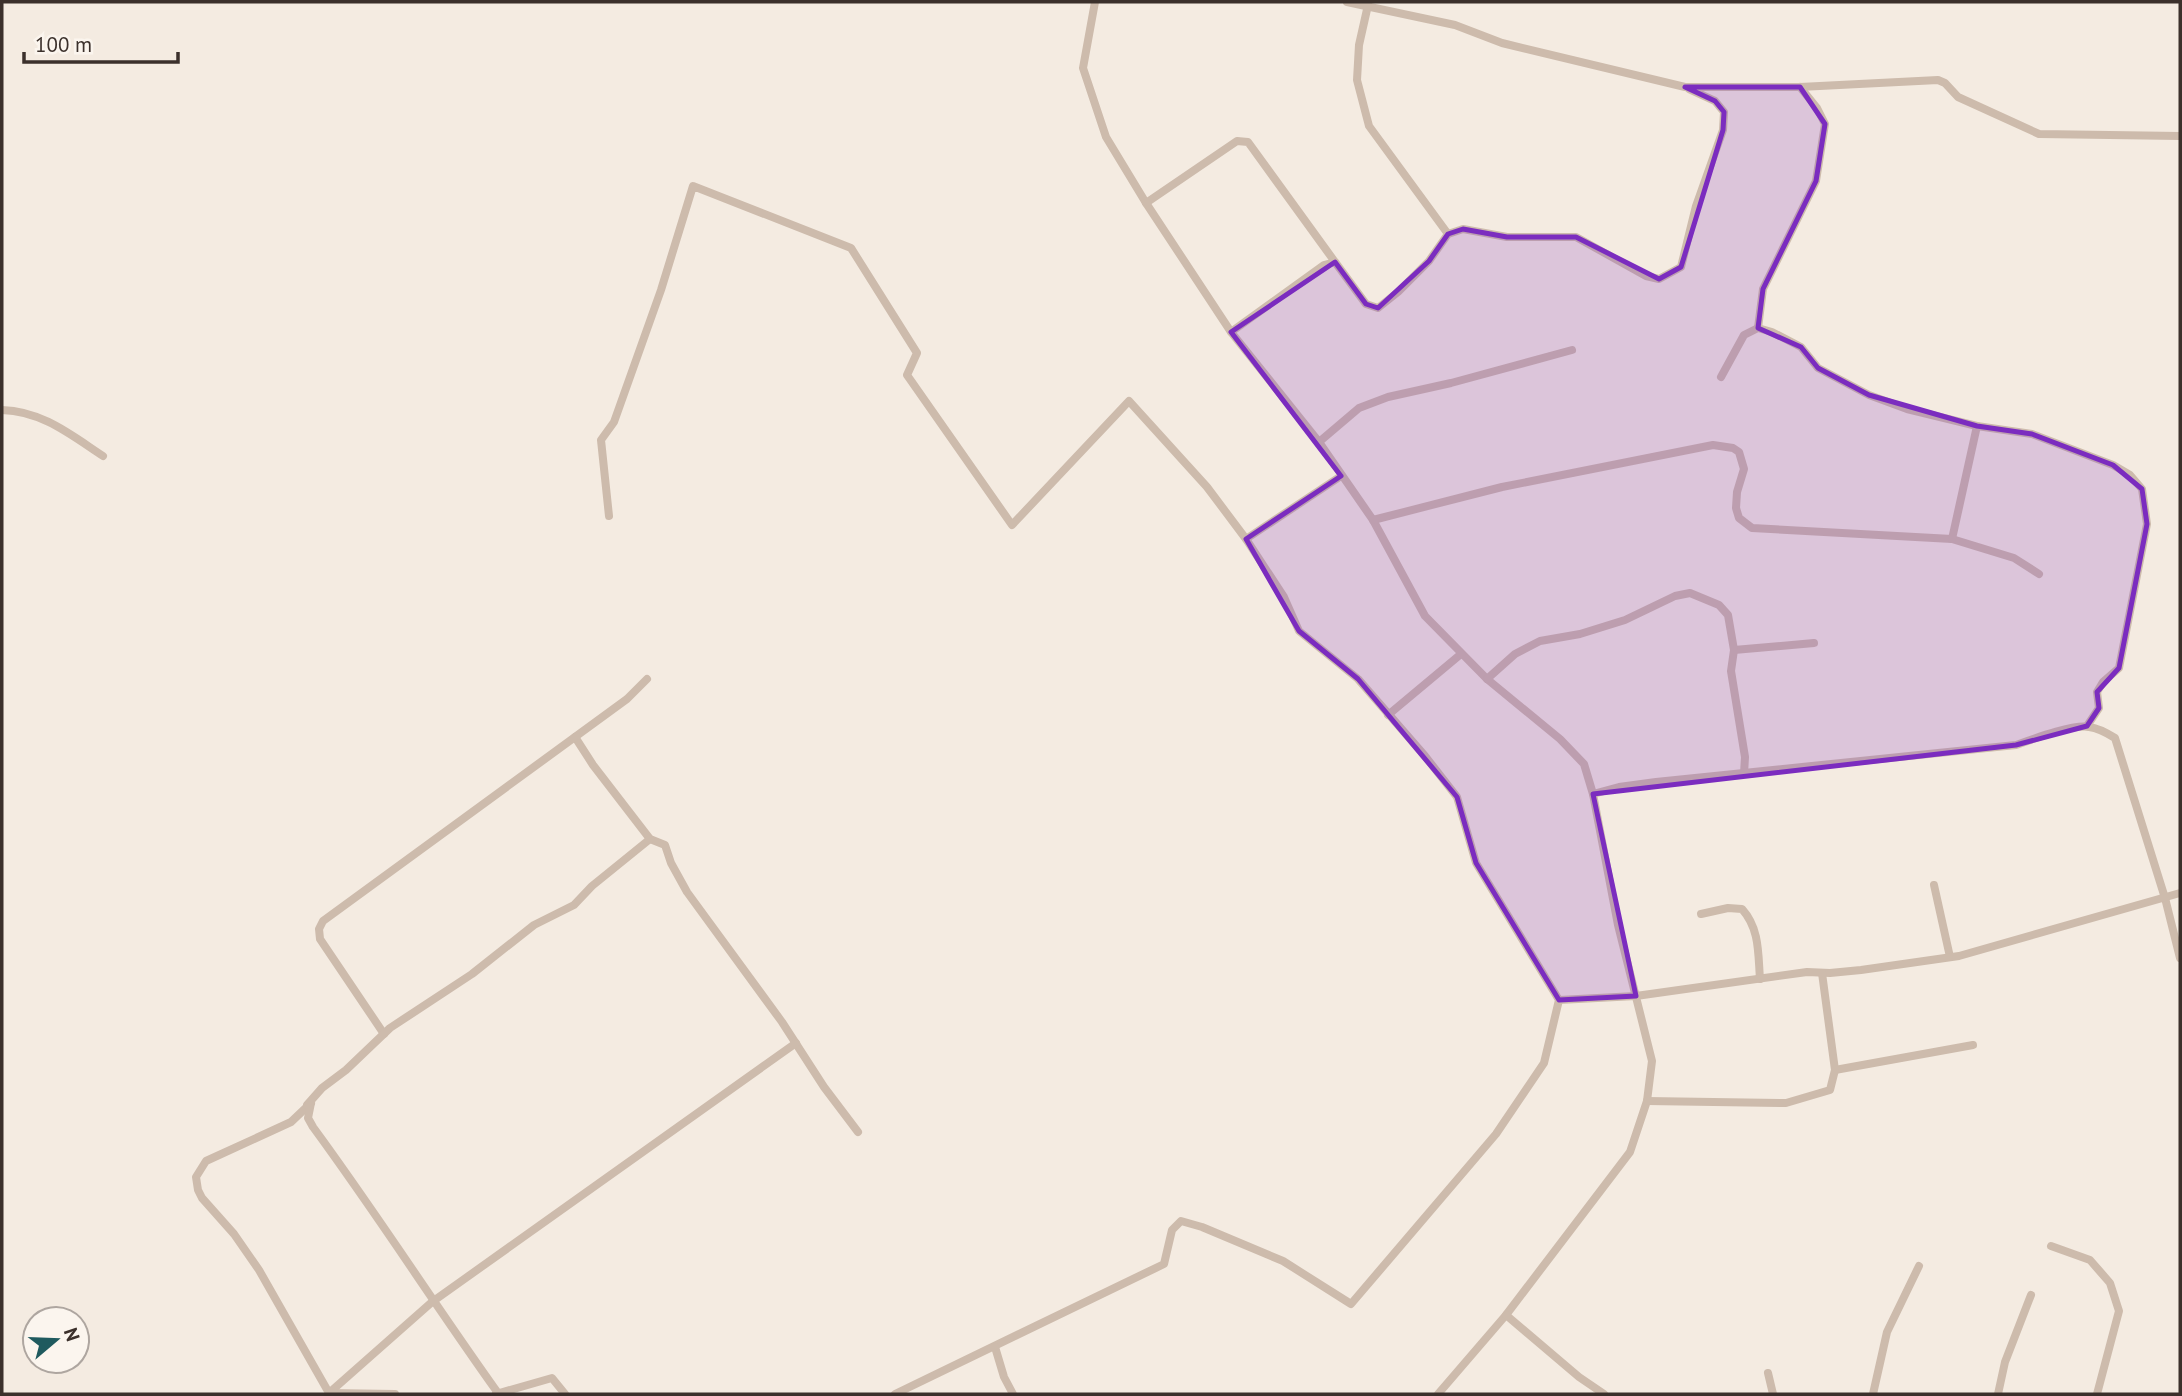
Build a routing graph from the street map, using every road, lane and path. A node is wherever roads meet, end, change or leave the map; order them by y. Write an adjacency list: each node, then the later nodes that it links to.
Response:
1 (1095, 2): 7 (street)
2 (1348, 2): 3 (street)
3 (1368, 5): 4 (street); 8 (street)
4 (1685, 87): 5 (street); 8 (street)
5 (1800, 87): 6 (street); 10 (street)
6 (2180, 135)
7 (1146, 203): 9 (street); 11 (street)
8 (1448, 234): 9 (street)
9 (1335, 262): 11 (street)
10 (1758, 328): 13 (street); 15 (street)
11 (1231, 332): 16 (street)
12 (1572, 350): 16 (street)
13 (1721, 377)
14 (2, 410): 17 (street)
15 (1978, 426): 22 (street); 30 (street)
16 (1320, 442): 18 (street)
17 (103, 456)
18 (1340, 475): 20 (street); 21 (street)
19 (609, 516): 21 (street)
20 (1373, 520): 22 (street); 26 (street)
21 (1246, 539): 29 (street)
22 (1952, 539): 23 (street)
23 (2039, 574)
24 (1814, 643): 25 (street)
25 (1734, 650): 28 (street); 32 (street)
26 (1461, 654): 28 (street); 29 (street)
27 (647, 679): 31 (street)
28 (1487, 679): 33 (street)
29 (1388, 715): 44 (street)
30 (2087, 726): 32 (street); 37 (street)
31 (575, 737): 34 (street); 45 (street)
32 (1744, 774): 33 (street)
33 (1593, 794): 43 (street)
34 (650, 839): 45 (street); 46 (street)
35 (1934, 885): 39 (street)
36 (2180, 893): 37 (street)
37 (2165, 898): 39 (street); 40 (street)
38 (1701, 914): 42 (street)
39 (1950, 957): 41 (street)
40 (2180, 958)
41 (1822, 973): 42 (street); 48 (street)
42 (1760, 979): 43 (street)
43 (1636, 996): 44 (street); 49 (street)
44 (1559, 1000): 57 (street)
45 (384, 1034): 50 (street)
46 (796, 1043): 51 (street); 55 (street)
47 (1973, 1045): 48 (street)
48 (1835, 1070): 49 (street)
49 (1647, 1101): 56 (street)
50 (311, 1103): 55 (street); 59 (street)
51 (858, 1132)
52 (2051, 1246): 70 (street)
53 (1919, 1266): 68 (street)
54 (2031, 1295): 69 (street)
55 (432, 1302): 59 (street); 61 (street)
56 (1506, 1315): 65 (street); 66 (street)
57 (995, 1347): 63 (street); 64 (street)
58 (1768, 1373): 67 (street)
59 (328, 1393): 60 (street)
60 (395, 1394)
61 (497, 1394): 62 (street)
62 (565, 1394)
63 (895, 1394)
64 (1013, 1394)
65 (1438, 1394)
66 (1604, 1394)
67 (1773, 1394)
68 (1873, 1394)
69 (1998, 1394)
70 (2097, 1394)

